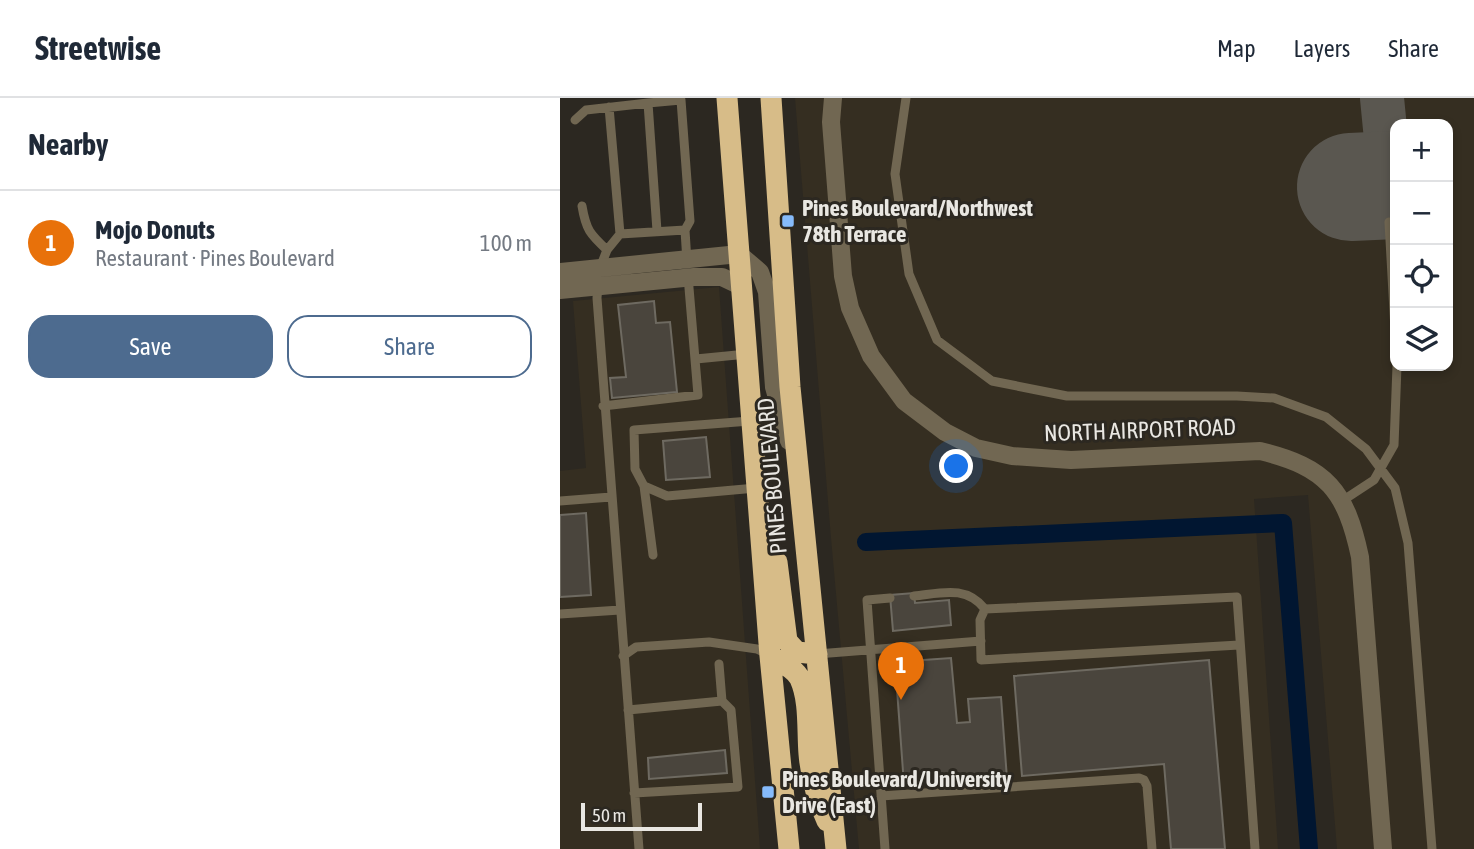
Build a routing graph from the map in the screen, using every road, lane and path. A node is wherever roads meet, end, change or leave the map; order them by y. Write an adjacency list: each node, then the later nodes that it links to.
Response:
1 (727, 98): 14 (highway, PINES BOULEVARD)
2 (771, 98): 29 (highway, PINES BOULEVARD)
3 (833, 98): 33 (street, NORTH AIRPORT ROAD)
4 (906, 98): 28 (lane)
5 (648, 103): 6 (lane); 10 (lane); 11 (lane)
6 (608, 107): 7 (lane); 12 (lane)
7 (575, 120)
8 (582, 206): 13 (lane)
9 (1389, 222): 21 (lane)
10 (684, 230): 11 (lane); 15 (lane)
11 (657, 231): 12 (lane)
12 (620, 234): 13 (lane)
13 (607, 250): 17 (lane)
14 (739, 254): 15 (street); 19 (highway, PINES BOULEVARD); 29 (street)
15 (686, 258): 17 (street); 18 (lane)
16 (560, 272): 17 (street)
17 (599, 277): 18 (street); 20 (street); 25 (lane)
18 (688, 278): 19 (street); 23 (lane)
19 (741, 286): 22 (highway, PINES BOULEVARD)
20 (560, 290)
21 (1394, 308)
22 (747, 354): 23 (lane); 26 (highway, PINES BOULEVARD)
23 (696, 359): 25 (lane)
24 (1397, 371): 28 (lane)
25 (603, 406): 32 (lane)
26 (752, 420): 27 (highway, PINES BOULEVARD); 30 (lane)
27 (756, 465): 31 (highway, PINES BOULEVARD); 44 (highway)
28 (1380, 470): 33 (lane); 59 (lane)
29 (799, 474): 44 (highway, PINES BOULEVARD)
30 (644, 486): 31 (lane); 35 (lane)
31 (757, 488): 46 (highway, PINES BOULEVARD)
32 (611, 497): 34 (lane); 39 (lane)
33 (1342, 500): 58 (street, NORTH AIRPORT ROAD)
34 (560, 501)
35 (653, 555)
36 (914, 596): 38 (lane)
37 (890, 598): 43 (lane)
38 (985, 608): 41 (lane); 42 (lane)
39 (620, 610): 40 (lane); 45 (lane)
40 (560, 614)
41 (981, 641): 42 (lane); 43 (lane)
42 (1239, 645): 57 (lane)
43 (870, 649): 44 (lane); 51 (lane)
44 (817, 654): 52 (highway, PINES BOULEVARD)
45 (623, 656): 46 (lane); 49 (lane)
46 (771, 656): 52 (highway); 54 (highway, PINES BOULEVARD)
47 (719, 664): 48 (lane)
48 (722, 701): 49 (lane); 50 (lane)
49 (628, 710): 50 (lane)
50 (634, 793): 53 (lane)
51 (881, 796): 55 (lane); 56 (lane)
52 (836, 846)
53 (639, 849)
54 (789, 849)
55 (885, 849)
56 (1152, 849)
57 (1255, 849)
58 (1383, 849)
59 (1432, 849)

